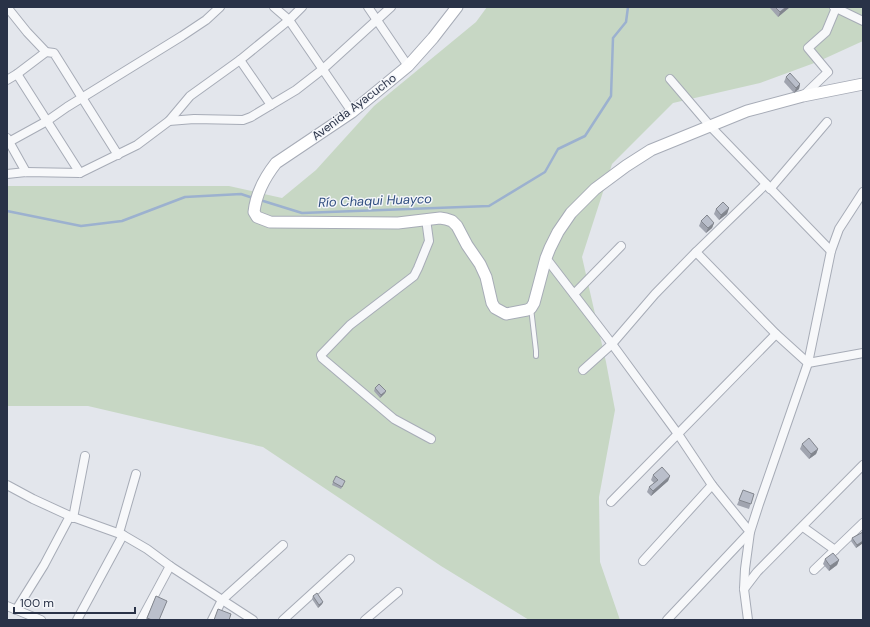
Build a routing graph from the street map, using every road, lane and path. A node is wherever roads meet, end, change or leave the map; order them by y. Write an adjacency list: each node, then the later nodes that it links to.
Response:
1 (7, 7): 12 (street)
2 (220, 7): 21 (street)
3 (274, 7): 9 (street)
4 (302, 7): 9 (street)
5 (368, 7): 10 (street)
6 (391, 7): 10 (street)
7 (457, 7): 14 (street, Avenida Ayacucho)
8 (835, 7): 11 (street); 20 (street)
9 (289, 20): 13 (street); 15 (street)
10 (376, 20): 14 (street); 15 (street)
11 (863, 21)
12 (46, 52): 16 (street); 21 (street)
13 (240, 60): 22 (street); 25 (street)
14 (408, 66): 23 (street, Avenida Ayacucho)
15 (323, 69): 22 (street); 23 (street)
16 (17, 74): 18 (street); 24 (street)
17 (670, 79): 27 (street)
18 (7, 80)
19 (863, 84): 20 (street)
20 (803, 96): 27 (street)
21 (83, 97): 24 (street); 29 (street)
22 (271, 105): 25 (street)
23 (352, 112): 35 (street, Avenida Ayacucho)
24 (47, 121): 28 (street); 31 (street)
25 (169, 121): 29 (street)
26 (827, 122): 33 (street)
27 (711, 127): 33 (street); 39 (street)
28 (8, 140): 30 (street)
29 (118, 155): 31 (street)
30 (26, 172): 31 (street); 32 (street)
31 (80, 173)
32 (7, 174)
33 (768, 187): 37 (street); 38 (street)
34 (863, 192): 37 (street)
35 (426, 220): 41 (street); 49 (street)
36 (621, 246): 40 (street)
37 (831, 251): 46 (street)
38 (696, 252): 42 (street); 43 (street)
39 (546, 258): 40 (street); 41 (street)
40 (574, 294): 43 (street)
41 (531, 308): 45 (lane)
42 (776, 334): 46 (street); 48 (street)
43 (612, 344): 47 (street); 48 (street)
44 (863, 353): 46 (street)
45 (536, 356)
46 (808, 364): 59 (street)
47 (583, 370)
48 (678, 434): 53 (street); 55 (street)
49 (431, 439)
50 (85, 456): 56 (street)
51 (863, 465): 58 (street)
52 (136, 474): 60 (street)
53 (712, 485): 59 (street); 64 (street)
54 (8, 488): 56 (street)
55 (611, 502)
56 (71, 517): 60 (street); 71 (street)
57 (863, 524): 62 (street)
58 (803, 527): 62 (street); 67 (street)
59 (750, 532): 67 (street); 79 (street)
60 (121, 534): 65 (street); 73 (street)
61 (283, 545): 69 (street)
62 (835, 550): 66 (street)
63 (350, 559): 77 (street)
64 (643, 561)
65 (170, 566): 69 (street); 74 (street)
66 (814, 570)
67 (744, 589): 80 (street)
68 (398, 592): 78 (street)
69 (222, 600): 75 (street); 76 (street)
70 (7, 606): 71 (street)
71 (16, 610): 72 (street)
72 (41, 620)
73 (77, 620)
74 (141, 620)
75 (212, 620)
76 (253, 620)
77 (283, 620)
78 (365, 620)
79 (668, 620)
80 (748, 620)

